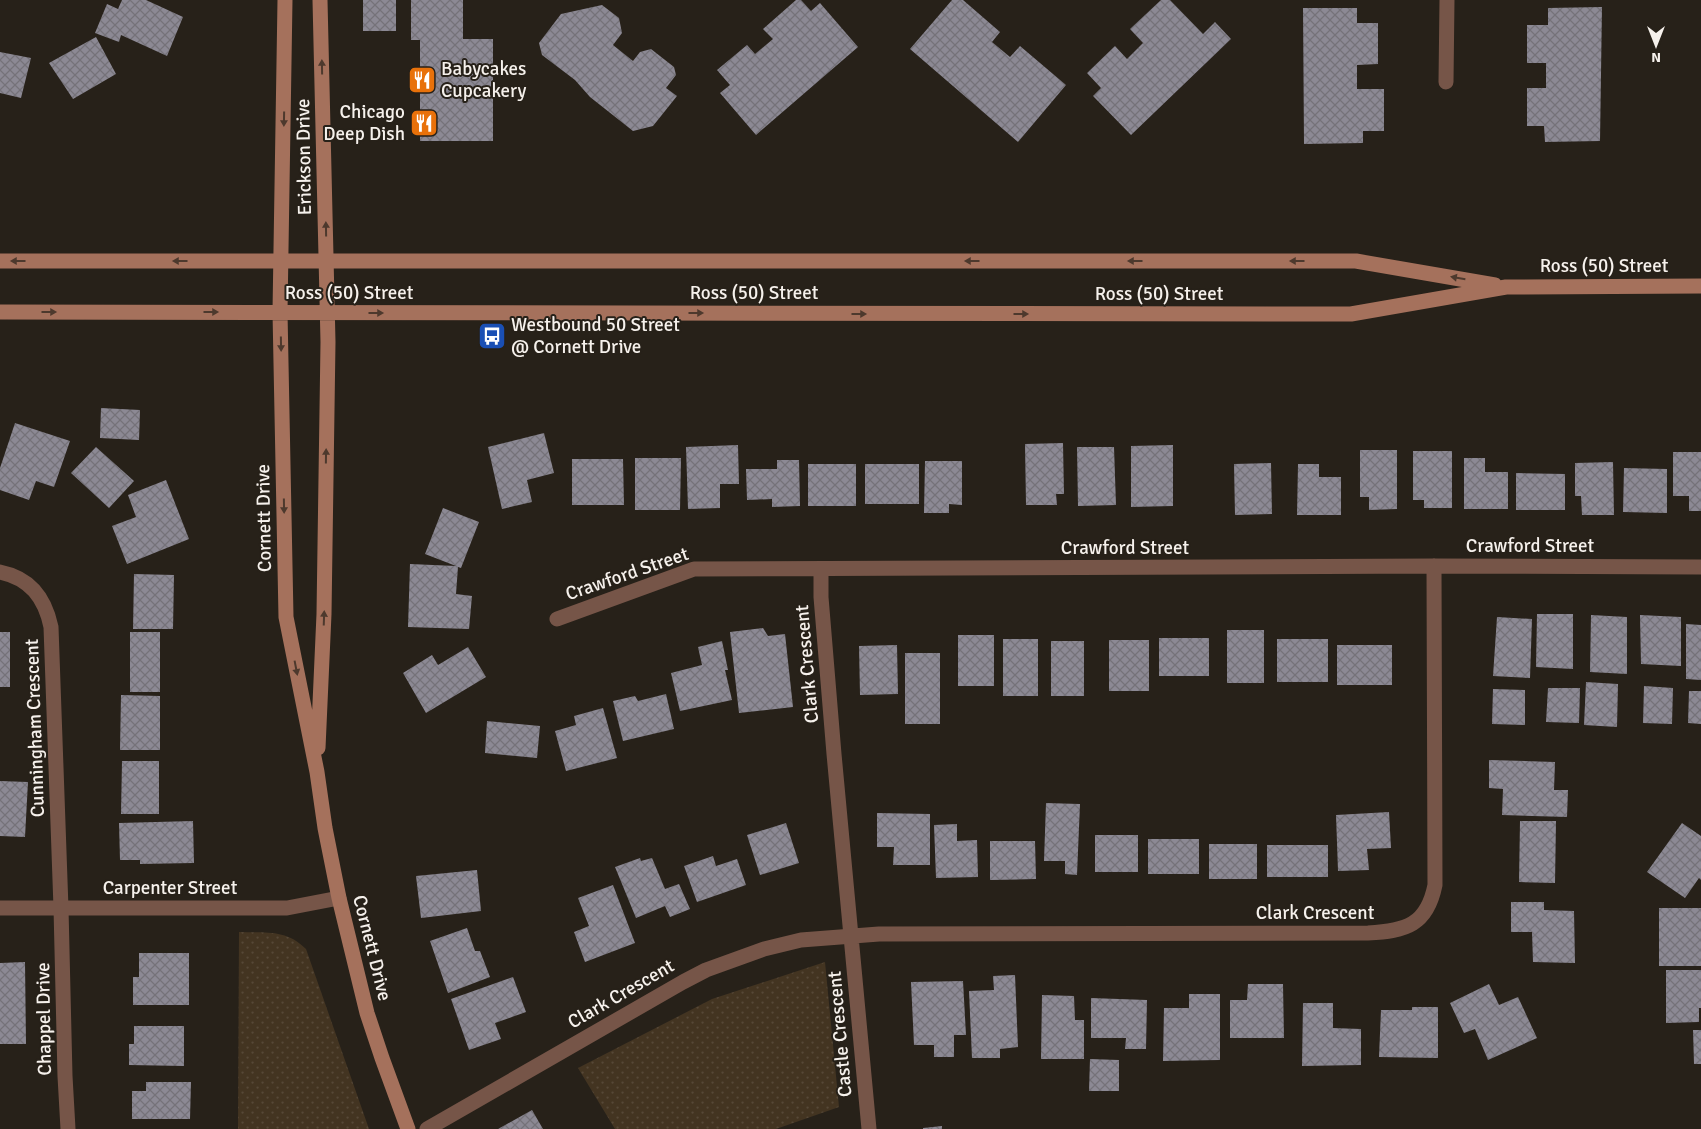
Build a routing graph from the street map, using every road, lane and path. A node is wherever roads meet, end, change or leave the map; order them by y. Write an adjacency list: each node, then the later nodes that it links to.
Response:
1 (285, 0): 5 (main road, Erickson Drive, one-way to 5)
2 (320, 0): 7 (main road, Erickson Drive, one-way to 2)
3 (1447, 0): 4 (street)
4 (1446, 82)
5 (282, 260): 6 (main road, Ross (50) Street, one-way to 6); 7 (main road, Ross (50) Street); 11 (main road, Cornett Drive)
6 (0, 261)
7 (326, 261): 9 (main road, Ross (50) Street, one-way to 7); 12 (main road, Erickson Drive)
8 (1701, 286): 9 (main road, Ross (50) Street)
9 (1506, 287): 12 (main road, Ross (50) Street, one-way to 9)
10 (0, 312): 11 (main road, Ross (50) Street, one-way to 11)
11 (280, 312): 12 (main road, Ross (50) Street); 18 (main road, Cornett Drive, one-way to 18)
12 (327, 313): 18 (main road, Cornett Drive, one-way to 12)
13 (1434, 566): 14 (street, Crawford Street); 15 (street, Crawford Street); 22 (street, Clark Crescent)
14 (1701, 567)
15 (821, 570): 17 (street, Crawford Street); 22 (street, Clark Crescent)
16 (0, 572): 21 (street, Cunningham Crescent)
17 (557, 619)
18 (317, 772): 19 (main road, Cornett Drive)
19 (339, 898): 21 (street, Carpenter Street); 24 (main road, Cornett Drive)
20 (0, 908): 21 (street, Carpenter Street)
21 (61, 908): 23 (street, Chappel Drive)
22 (850, 935): 25 (street, Clark Crescent); 26 (street, Castle Crescent)
23 (68, 1129)
24 (408, 1129)
25 (427, 1129)
26 (869, 1129)

